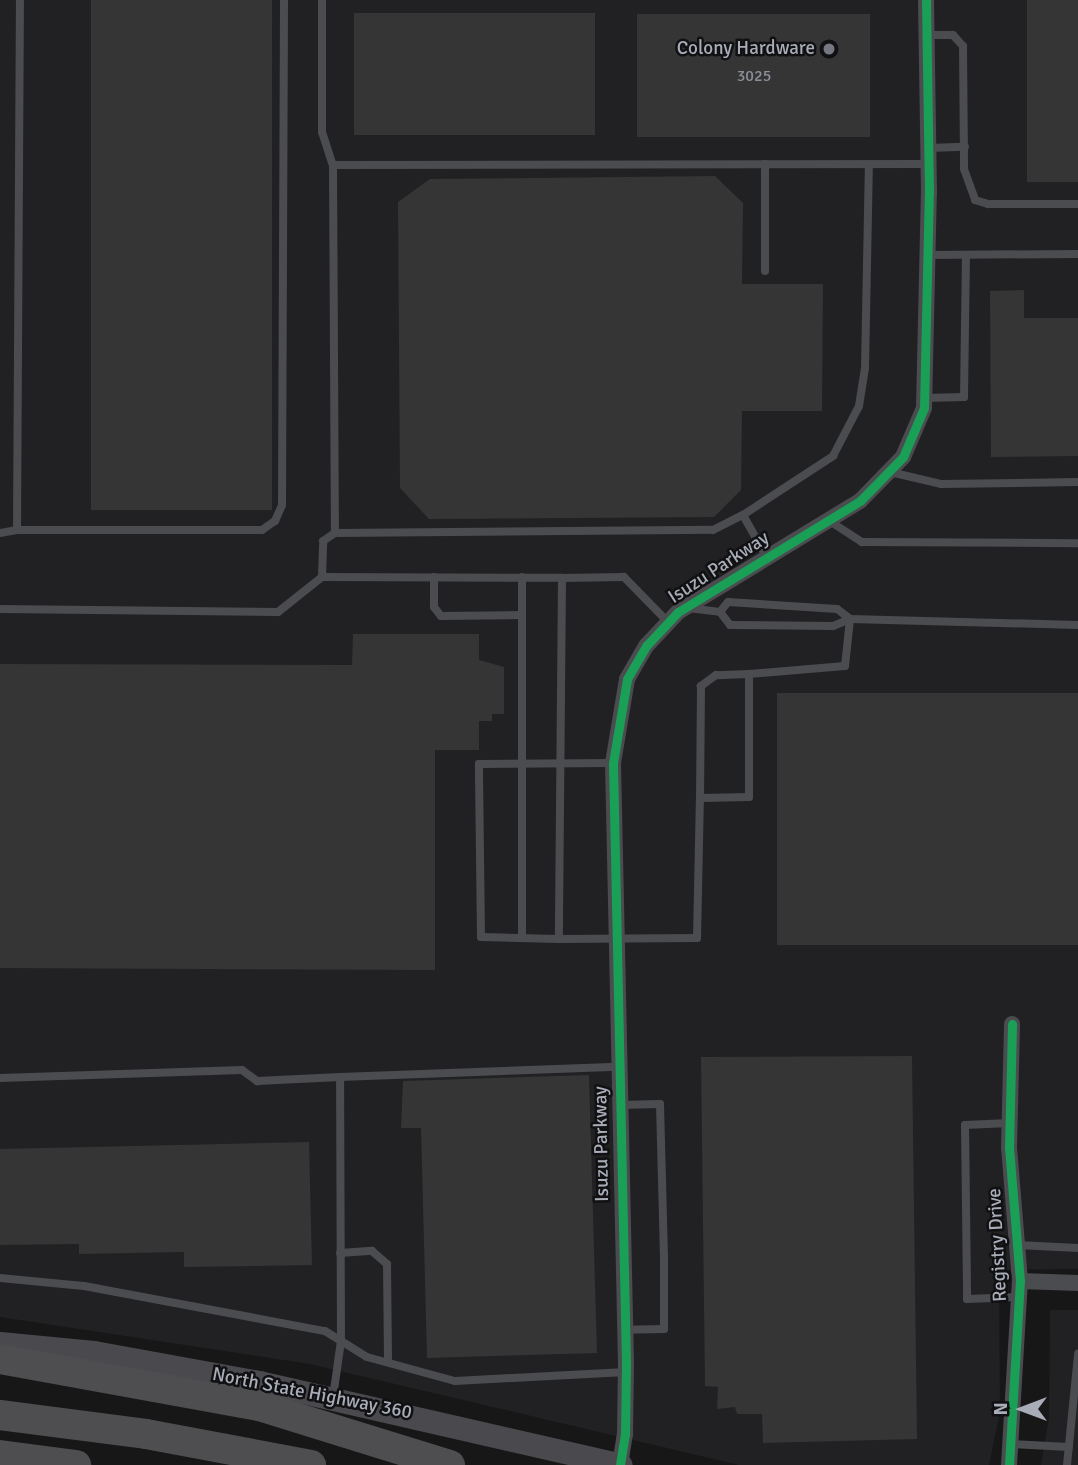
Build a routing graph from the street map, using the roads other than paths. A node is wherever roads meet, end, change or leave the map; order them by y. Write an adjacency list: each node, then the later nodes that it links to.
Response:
1 (20, 0): 21 (lane)
2 (284, 0): 21 (lane)
3 (322, 0): 8 (lane)
4 (926, 0): 5 (street, Isuzu Parkway)
5 (927, 35): 6 (lane); 7 (street, Isuzu Parkway)
6 (965, 147): 7 (lane); 11 (lane)
7 (928, 156): 10 (lane); 14 (street, Isuzu Parkway)
8 (333, 164): 9 (lane); 23 (lane)
9 (765, 164): 10 (lane); 15 (lane)
10 (869, 164): 19 (lane)
11 (1078, 204)
12 (1078, 254): 13 (lane)
13 (967, 255): 14 (lane); 16 (lane)
14 (928, 256): 16 (street, Isuzu Parkway)
15 (765, 271)
16 (924, 398): 17 (street, Isuzu Parkway)
17 (890, 472): 18 (lane); 20 (street, Isuzu Parkway)
18 (1078, 482)
19 (743, 515): 23 (lane); 25 (lane)
20 (831, 522): 24 (lane); 25 (street, Isuzu Parkway)
21 (17, 530): 22 (lane)
22 (0, 533)
23 (335, 533): 26 (lane)
24 (1078, 543)
25 (766, 556): 30 (street, Isuzu Parkway)
26 (322, 577): 27 (lane); 31 (lane)
27 (434, 577): 28 (lane); 33 (lane)
28 (522, 577): 29 (lane); 33 (lane)
29 (562, 578): 35 (lane); 40 (lane)
30 (685, 608): 32 (lane); 35 (street, Isuzu Parkway)
31 (0, 609)
32 (720, 612): 34 (lane); 34 (lane)
33 (522, 615): 39 (lane)
34 (850, 619): 36 (lane); 37 (lane)
35 (668, 622): 38 (street, Isuzu Parkway)
36 (1078, 625)
37 (749, 674): 41 (lane); 41 (lane)
38 (613, 763): 40 (lane); 44 (street, Isuzu Parkway)
39 (522, 764): 40 (lane); 42 (lane); 42 (lane)
40 (562, 764): 43 (lane)
41 (700, 798): 44 (lane)
42 (522, 938): 43 (lane)
43 (559, 939): 44 (lane)
44 (615, 939): 46 (street, Isuzu Parkway)
45 (1012, 1024): 50 (street, Registry Drive)
46 (618, 1067): 47 (lane); 49 (street, Isuzu Parkway)
47 (340, 1077): 48 (lane); 53 (lane)
48 (0, 1078)
49 (619, 1105): 57 (street, Isuzu Parkway); 57 (lane)
50 (1009, 1123): 51 (street, Registry Drive); 56 (lane)
51 (1017, 1245): 52 (lane); 56 (street, Registry Drive)
52 (1078, 1248)
53 (340, 1253): 58 (lane); 62 (lane)
54 (0, 1278): 58 (lane)
55 (1078, 1283): 56 (street)
56 (1020, 1289): 66 (street, Registry Drive)
57 (625, 1330): 63 (street, Isuzu Parkway)
58 (341, 1341): 62 (lane); 64 (lane)
59 (0, 1343): 64 (main road, North State Highway 360)
60 (1078, 1354): 67 (lane)
61 (0, 1359): 71 (highway)
62 (388, 1362): 63 (lane)
63 (626, 1372): 72 (street, Isuzu Parkway)
64 (333, 1397): 72 (main road, North State Highway 360)
65 (0, 1415): 70 (highway)
66 (1011, 1444): 67 (lane); 73 (street, Registry Drive)
67 (1069, 1447): 74 (lane)
68 (0, 1455): 69 (highway)
69 (76, 1465)
70 (311, 1465)
71 (450, 1465)
72 (620, 1465)
73 (1009, 1465)
74 (1067, 1465)

